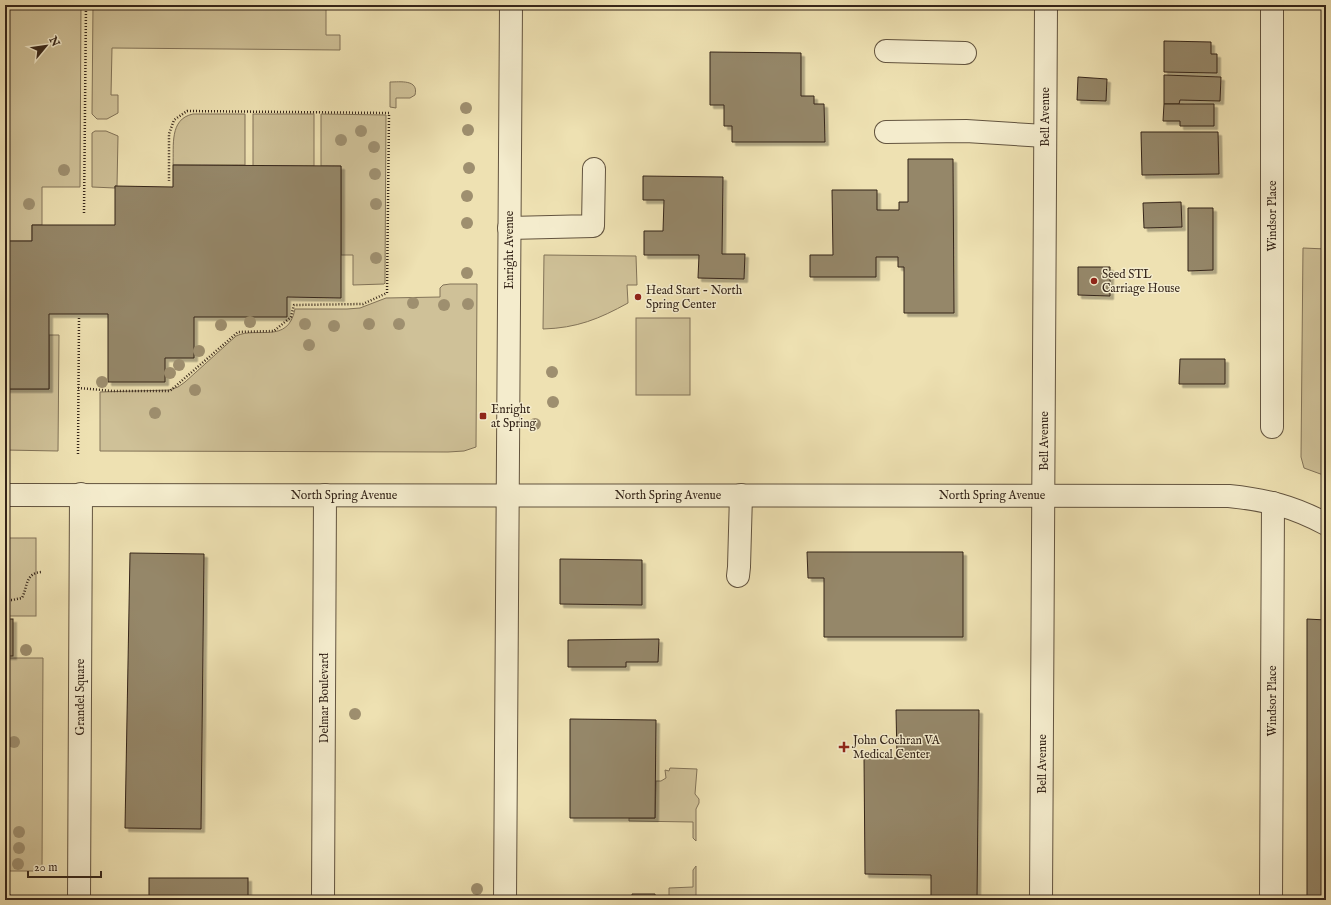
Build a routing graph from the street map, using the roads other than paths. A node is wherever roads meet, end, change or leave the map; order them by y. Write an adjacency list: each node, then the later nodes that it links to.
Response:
1 (511, 5): 9 (street, Enright Avenue)
2 (1046, 5): 7 (street, Bell Avenue)
3 (1272, 5): 10 (street, Windsor Place)
4 (886, 51): 5 (street)
5 (965, 53)
6 (886, 132): 7 (street)
7 (1045, 136): 16 (street, Bell Avenue)
8 (594, 169): 9 (street)
9 (509, 228): 12 (street, Enright Avenue)
10 (1272, 427)
11 (81, 494): 13 (street, North Spring Avenue); 14 (street, North Spring Avenue); 20 (street, Grandel Square)
12 (507, 494): 14 (street, North Spring Avenue); 15 (street, North Spring Avenue); 22 (street, Enright Avenue)
13 (5, 495)
14 (326, 495): 21 (street, Delmar Boulevard)
15 (741, 495): 16 (street, North Spring Avenue); 19 (street)
16 (1044, 496): 17 (street, North Spring Avenue); 23 (street, Bell Avenue)
17 (1273, 503): 18 (street, North Spring Avenue); 24 (street, Windsor Place)
18 (1326, 524)
19 (738, 576)
20 (79, 900)
21 (323, 900)
22 (505, 900)
23 (1041, 900)
24 (1271, 900)

